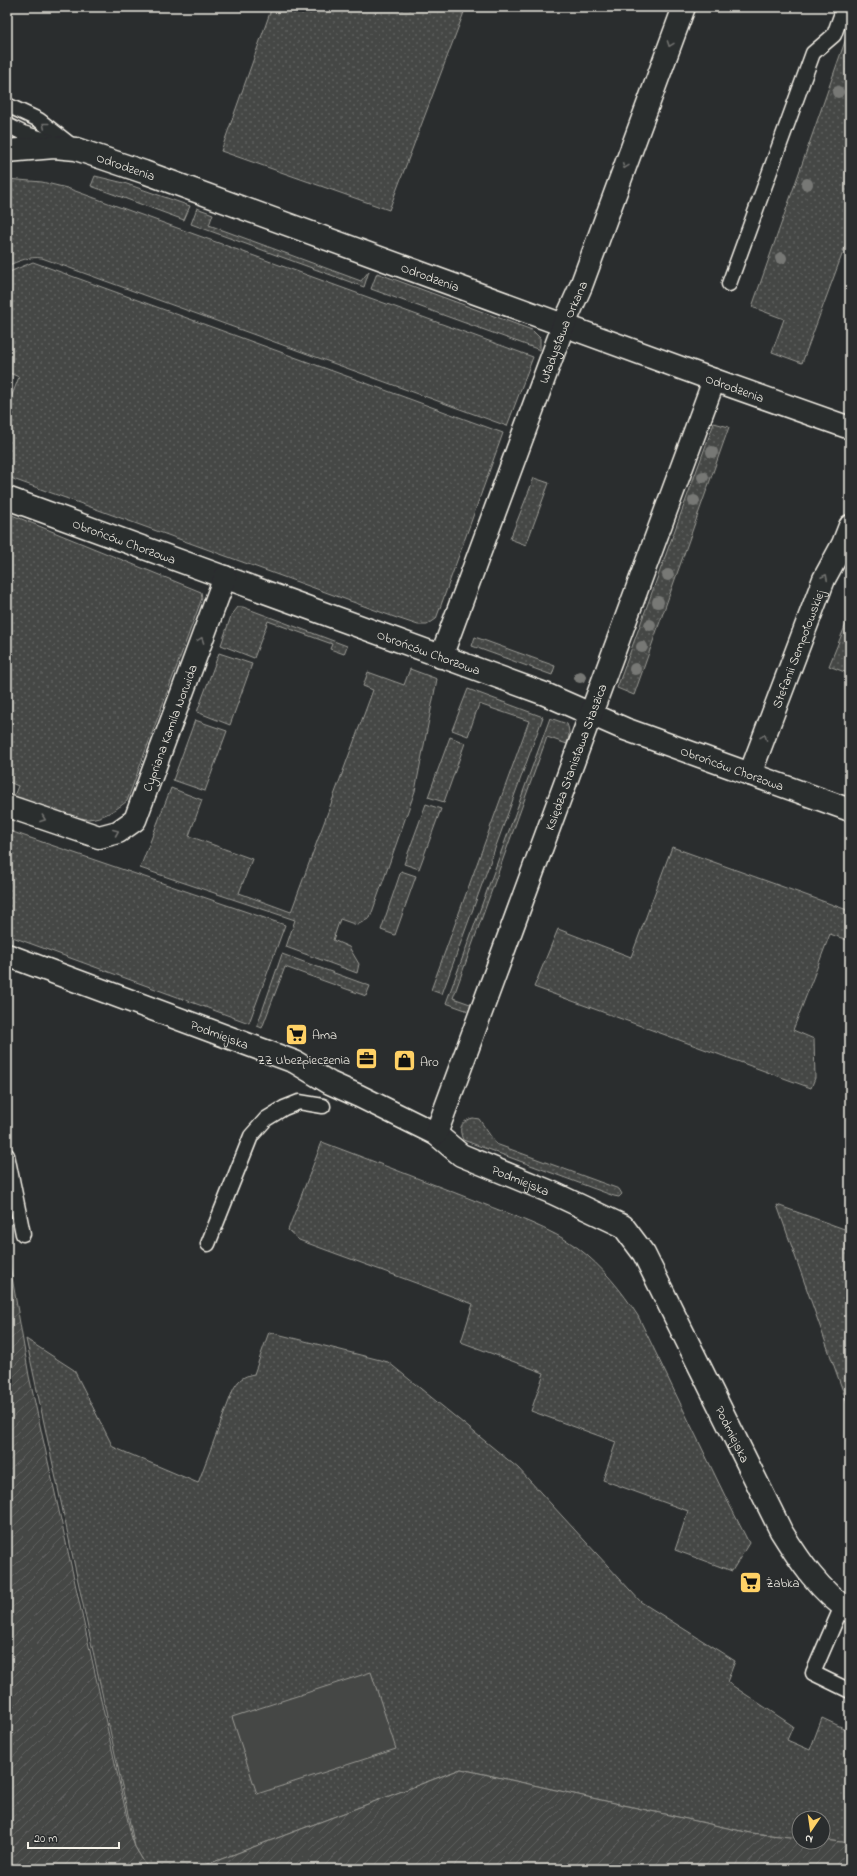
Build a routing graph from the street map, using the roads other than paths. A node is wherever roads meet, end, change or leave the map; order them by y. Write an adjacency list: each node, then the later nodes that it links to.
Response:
1 (684, 7): 10 (street, Władysława Orkana, one-way to 10)
2 (844, 7): 9 (lane)
3 (7, 105): 7 (lane, one-way to 3)
4 (7, 125): 7 (lane)
5 (7, 144): 6 (lane)
6 (37, 148): 7 (street, Odrodzenia); 8 (street, Odrodzenia)
7 (76, 149): 10 (street, Odrodzenia)
8 (7, 151)
9 (728, 284)
10 (564, 324): 11 (street, Odrodzenia); 16 (street, Władysława Orkana)
11 (714, 380): 12 (street, Odrodzenia); 17 (street, Księdza Stanisława Staszica)
12 (850, 428)
13 (7, 498): 15 (street, Obrońców Chorzowa)
14 (850, 526): 18 (street, Stefanii Sempołowskiej, one-way to 14)
15 (224, 577): 16 (street, Obrońców Chorzowa); 19 (street, Cypriana Kamila Norwida, one-way to 15)
16 (441, 657): 17 (street, Obrońców Chorzowa)
17 (592, 714): 18 (street, Obrońców Chorzowa); 23 (street, Księdza Stanisława Staszica)
18 (750, 774): 20 (street, Obrońców Chorzowa)
19 (7, 806)
20 (850, 810)
21 (7, 955): 23 (street, Podmiejska)
22 (323, 1106): 27 (lane)
23 (436, 1134): 28 (street, Podmiejska)
24 (7, 1155): 25 (lane)
25 (11, 1202): 26 (lane)
26 (23, 1234)
27 (208, 1244)
28 (846, 1609): 29 (lane)
29 (850, 1691)

